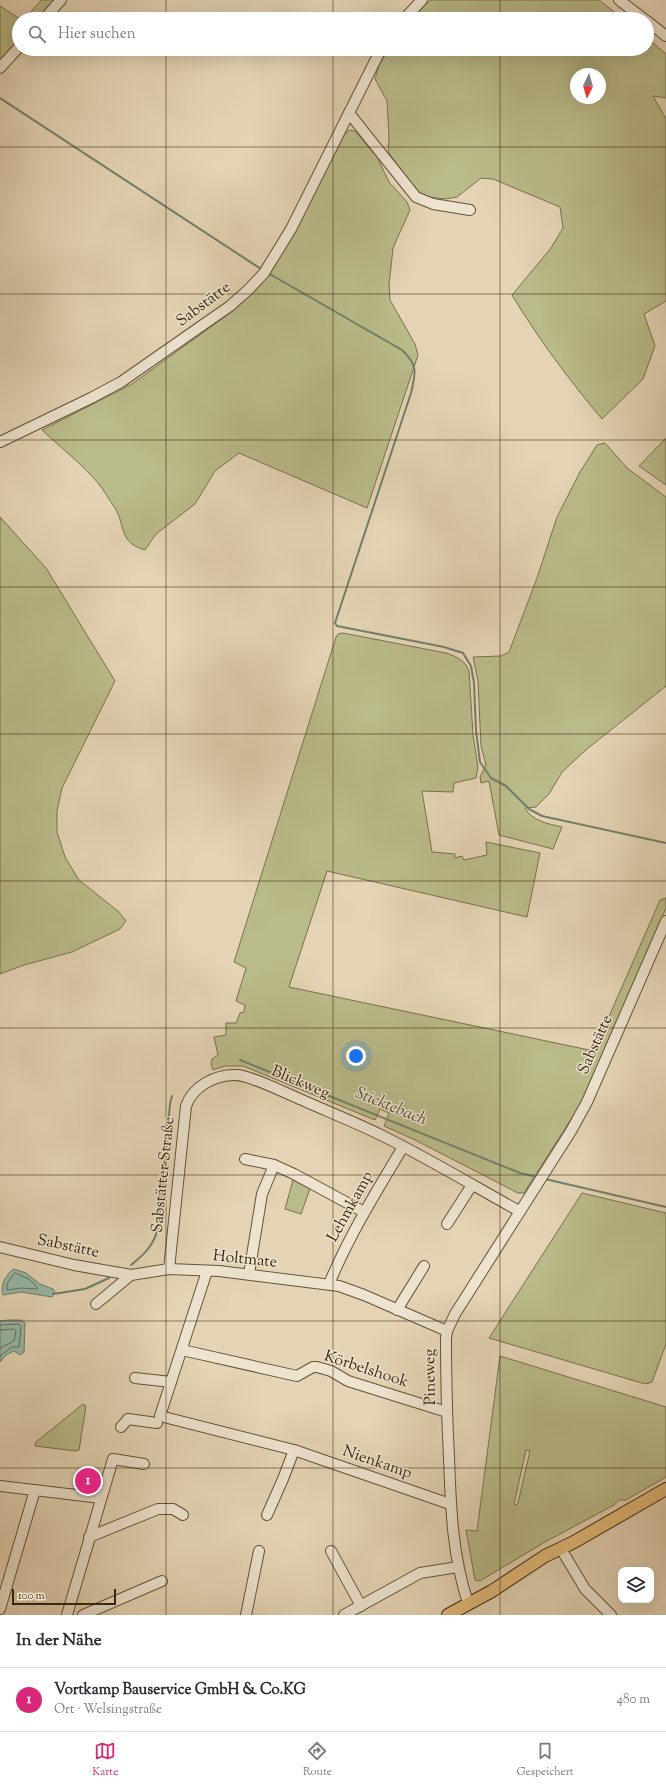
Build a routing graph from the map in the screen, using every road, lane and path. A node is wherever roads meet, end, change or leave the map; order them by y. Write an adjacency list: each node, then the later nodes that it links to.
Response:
1 (61, 0): 4 (street)
2 (422, 0): 5 (street)
3 (623, 1): 6 (street)
4 (50, 12)
5 (411, 12)
6 (636, 12)
7 (654, 27): 8 (street)
8 (666, 36)
9 (12, 55): 11 (street)
10 (377, 56): 12 (street, Sabstätte)
11 (0, 68)
12 (348, 114): 13 (street); 14 (street, Sabstätte)
13 (470, 210)
14 (0, 442)
15 (666, 921): 20 (street, Sabstätte)
16 (198, 1088): 17 (street, Blickweg); 27 (street, Sabstätter Straße)
17 (403, 1147): 21 (street, Blickweg); 23 (street, Lehmkamp)
18 (245, 1159): 19 (street)
19 (274, 1165): 23 (street); 29 (street)
20 (541, 1175): 22 (street, Pineweg)
21 (472, 1185): 22 (street, Blickweg); 24 (street)
22 (519, 1211): 34 (street, Pineweg)
23 (364, 1212): 31 (street, Lehmkamp)
24 (448, 1224)
25 (0, 1247): 30 (street, Sabstätte)
26 (424, 1266): 33 (street)
27 (169, 1269): 28 (street, Holtmate); 30 (street, Holtmate)
28 (207, 1270): 29 (street, Holtmate); 35 (street)
29 (249, 1274): 31 (street, Holtmate)
30 (131, 1275): 32 (street)
31 (329, 1284): 33 (street, Holtmate)
32 (96, 1304)
33 (397, 1310): 34 (street, Holtmate)
34 (447, 1331): 38 (street, Pineweg)
35 (182, 1350): 37 (street); 38 (street, Körbelshook)
36 (135, 1378): 37 (street)
37 (171, 1382): 39 (street)
38 (447, 1412): 47 (street, Pineweg)
39 (158, 1423): 40 (street, Nienkamp); 41 (street, Nienkamp)
40 (121, 1427)
41 (294, 1450): 47 (street, Nienkamp); 49 (street)
42 (144, 1464): 46 (street)
43 (0, 1486): 45 (street)
44 (666, 1489): 51 (main road)
45 (35, 1490): 46 (street); 58 (street)
46 (100, 1498): 50 (street)
47 (450, 1504): 54 (street, Pineweg)
48 (183, 1515): 50 (street)
49 (267, 1515)
50 (89, 1537): 59 (street)
51 (561, 1549): 56 (main road); 64 (street)
52 (259, 1551): 61 (street)
53 (331, 1551): 57 (street)
54 (458, 1567): 56 (street, Pineweg); 57 (street)
55 (162, 1582): 60 (street)
56 (468, 1603): 63 (main road)
57 (361, 1606): 62 (street)
58 (0, 1609)
59 (67, 1615)
60 (84, 1615)
61 (246, 1615)
62 (344, 1615)
63 (448, 1615)
64 (611, 1615)

